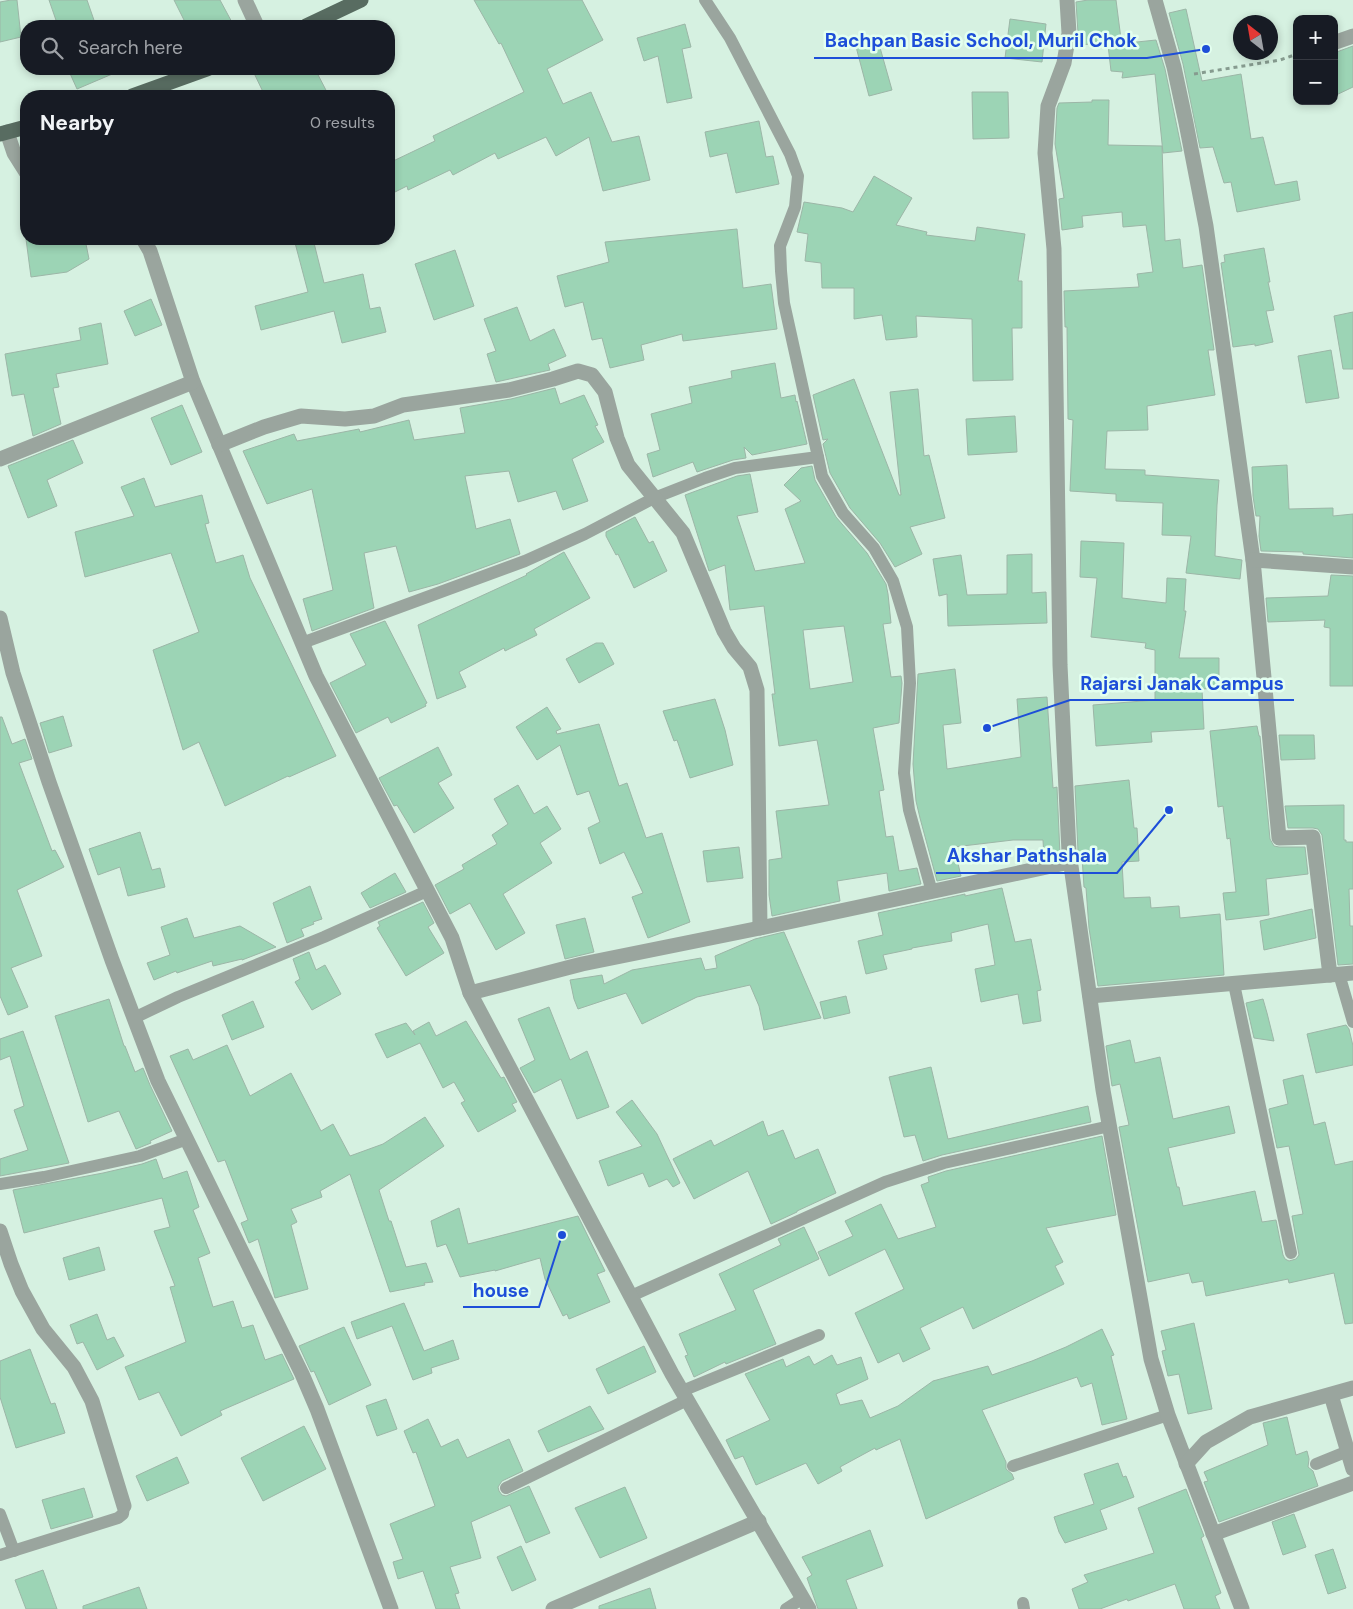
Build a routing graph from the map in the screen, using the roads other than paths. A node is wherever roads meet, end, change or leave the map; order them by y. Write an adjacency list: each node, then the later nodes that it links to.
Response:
1 (245, 0): 6 (street)
2 (361, 0): 7 (main road)
3 (705, 0): 18 (lane)
4 (1067, 0): 25 (street)
5 (1155, 0): 21 (street)
6 (254, 20)
7 (319, 20)
8 (1353, 36): 9 (street)
9 (1338, 41)
10 (190, 75): 11 (main road)
11 (149, 90)
12 (20, 129): 13 (main road)
13 (4, 133): 14 (street)
14 (20, 163)
15 (146, 245): 16 (street)
16 (193, 382): 17 (street); 19 (street)
17 (219, 445): 20 (street); 24 (street)
18 (818, 457): 20 (lane); 27 (lane)
19 (0, 459)
20 (654, 498): 24 (lane); 28 (street)
21 (1253, 560): 22 (street); 29 (street)
22 (1353, 567)
23 (0, 618): 33 (street)
24 (302, 643): 26 (street)
25 (1070, 862): 27 (street); 32 (street)
26 (427, 891): 31 (street); 33 (lane)
27 (932, 892): 28 (street)
28 (760, 928): 31 (street)
29 (1341, 974): 30 (street); 34 (lane)
30 (1234, 984): 32 (street); 39 (lane)
31 (470, 993): 40 (street)
32 (1090, 996): 35 (street)
33 (134, 1018): 36 (street)
34 (1353, 1022)
35 (1110, 1126): 40 (lane); 45 (street)
36 (187, 1139): 37 (lane); 60 (street)
37 (0, 1184)
38 (0, 1231): 53 (street)
39 (1291, 1253)
40 (631, 1296): 43 (street)
41 (819, 1335): 43 (lane)
42 (1353, 1388): 44 (street)
43 (685, 1395): 52 (lane); 55 (street)
44 (1331, 1395): 46 (street); 47 (street)
45 (1168, 1415): 47 (street); 49 (lane)
46 (1348, 1451): 48 (lane); 50 (street)
47 (1186, 1464): 56 (street)
48 (1316, 1464)
49 (1013, 1466)
50 (1353, 1469)
51 (1353, 1483): 56 (street)
52 (506, 1488)
53 (124, 1506): 57 (lane)
54 (0, 1514): 57 (lane)
55 (758, 1522): 59 (street); 61 (street)
56 (1213, 1534): 63 (street)
57 (14, 1551): 58 (lane)
58 (0, 1555)
59 (806, 1604): 62 (lane)
60 (391, 1609)
61 (553, 1609)
62 (786, 1609)
63 (1242, 1609)

